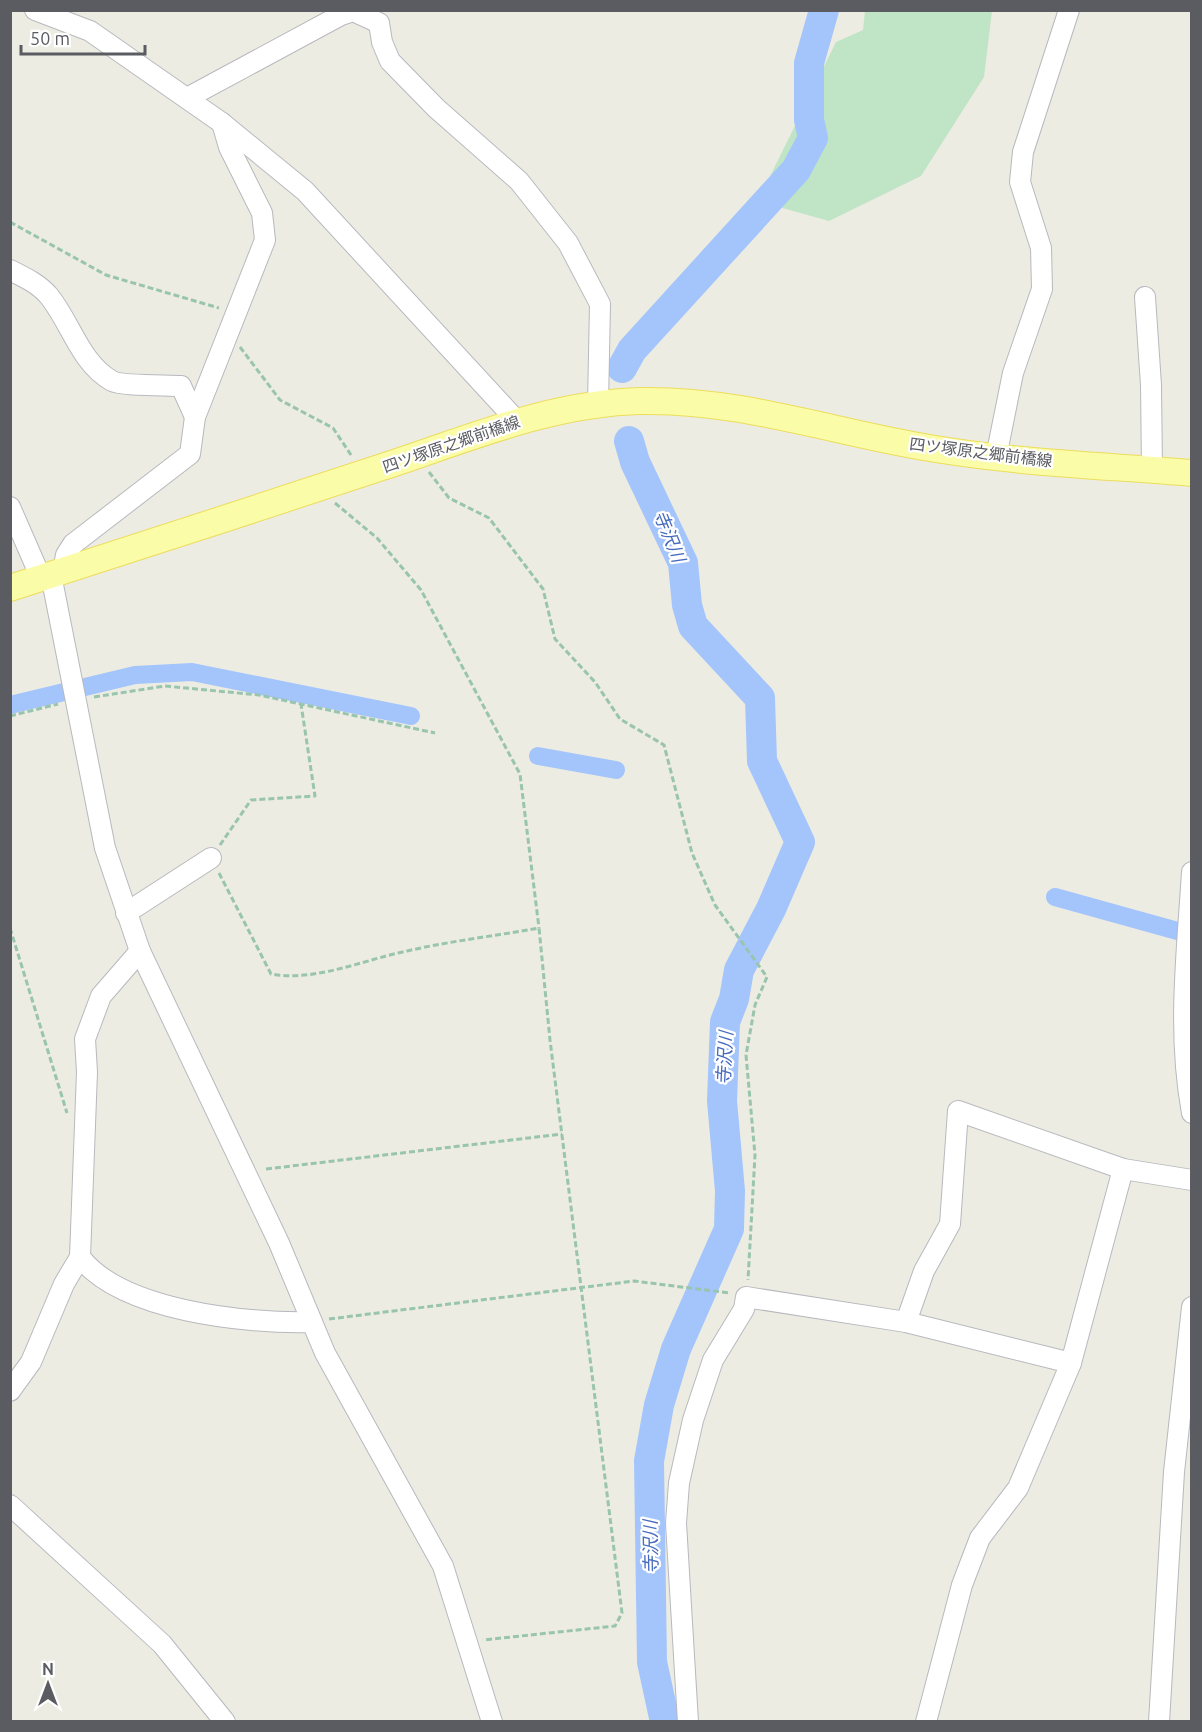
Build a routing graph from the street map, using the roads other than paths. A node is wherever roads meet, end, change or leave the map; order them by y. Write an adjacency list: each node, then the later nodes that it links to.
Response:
1 (35, 10): 4 (street)
2 (1069, 10): 11 (street)
3 (379, 17): 4 (street); 8 (street)
4 (186, 98): 5 (street)
5 (222, 123): 9 (street); 10 (street)
6 (10, 270): 9 (street)
7 (1145, 297): 12 (street)
8 (598, 404): 10 (main road, 四ツ塚原之郷前橋線); 11 (main road, 四ツ塚原之郷前橋線)
9 (195, 417): 15 (street)
10 (516, 420): 15 (main road, 四ツ塚原之郷前橋線)
11 (996, 457): 12 (main road, 四ツ塚原之郷前橋線)
12 (1152, 469): 13 (main road, 四ツ塚原之郷前橋線)
13 (1191, 473)
14 (10, 507): 15 (street)
15 (52, 575): 16 (main road, 四ツ塚原之郷前橋線); 20 (street)
16 (10, 588)
17 (211, 858): 20 (street)
18 (1191, 872): 19 (street)
19 (1191, 899): 22 (street)
20 (126, 913): 21 (street)
21 (140, 951): 25 (street); 27 (street)
22 (1191, 1113)
23 (1123, 1169): 24 (street); 28 (street); 30 (street)
24 (1191, 1180)
25 (80, 1257): 27 (street); 31 (street)
26 (1191, 1307): 29 (street)
27 (312, 1322): 34 (street)
28 (906, 1322): 30 (street); 35 (street)
29 (1189, 1347): 37 (street)
30 (1071, 1363): 36 (street)
31 (10, 1390)
32 (10, 1505): 33 (street)
33 (225, 1722)
34 (492, 1722)
35 (688, 1722)
36 (926, 1722)
37 (1159, 1722)

